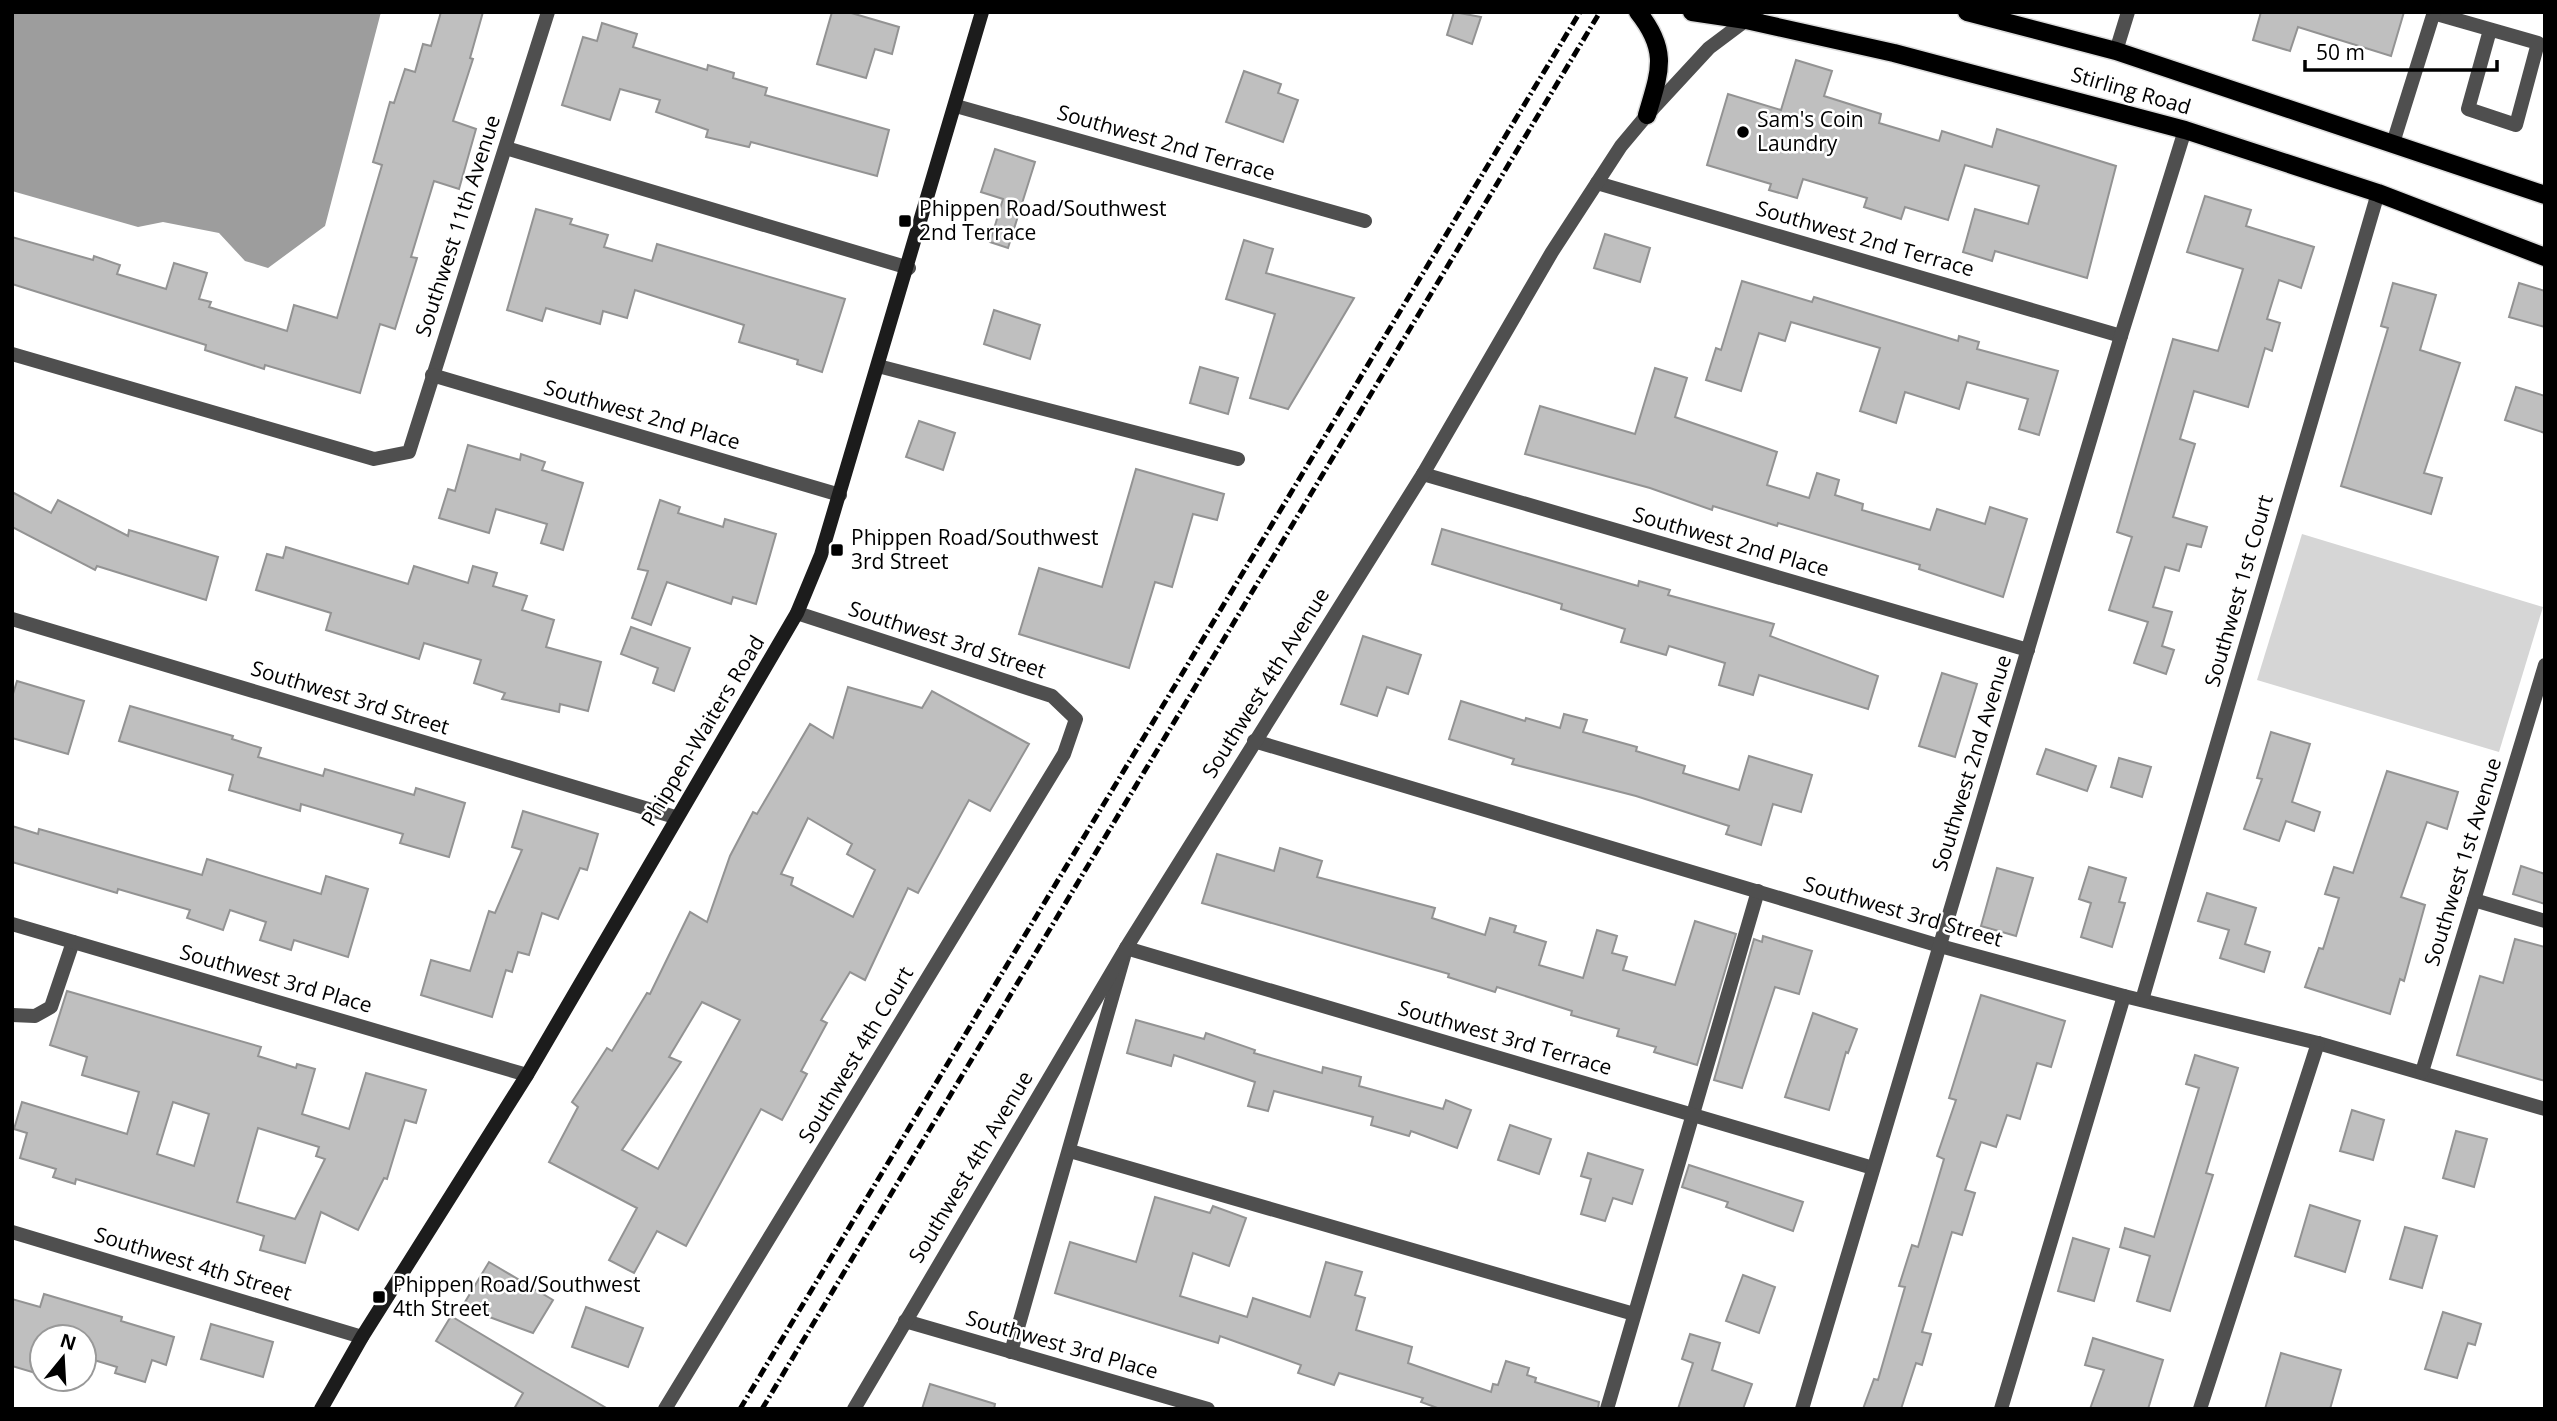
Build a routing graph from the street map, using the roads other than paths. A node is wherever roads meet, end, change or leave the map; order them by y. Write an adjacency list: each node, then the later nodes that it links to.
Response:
1 (548, 12): 15 (street, Southwest 11th Avenue)
2 (982, 12): 11 (street, Phippen-Waiters Road)
3 (1638, 12): 12 (main road)
4 (1692, 12): 8 (main road, Stirling Road)
5 (1967, 12): 10 (main road, Stirling Road)
6 (2128, 12): 10 (street)
7 (2433, 13): 9 (street); 14 (street)
8 (1752, 16): 12 (street, Southwest 4th Avenue); 13 (main road, Stirling Road)
9 (2490, 30): 9 (street)
10 (2116, 51): 14 (main road, Stirling Road)
11 (956, 106): 19 (street, Southwest 2nd Terrace); 21 (street, Phippen-Waiters Road)
12 (1647, 115): 16 (street, Southwest 4th Avenue)
13 (2185, 130): 17 (main road, Stirling Road); 22 (street, Southwest 2nd Avenue)
14 (2393, 143): 18 (main road, Stirling Road)
15 (506, 148): 21 (street); 25 (street, Southwest 11th Avenue)
16 (1597, 183): 22 (street, Southwest 2nd Terrace); 27 (street, Southwest 4th Avenue)
17 (2378, 194): 20 (main road, Stirling Road); 44 (street, Southwest 1st Court)
18 (2545, 195)
19 (1365, 221)
20 (2545, 257)
21 (909, 268): 24 (street, Phippen-Waiters Road)
22 (2121, 336): 31 (street, Southwest 2nd Avenue)
23 (12, 354): 25 (street, Southwest 11th Avenue)
24 (878, 366): 26 (street); 28 (street, Phippen-Waiters Road)
25 (432, 375): 28 (street, Southwest 2nd Place)
26 (1238, 459)
27 (1423, 474): 31 (street, Southwest 2nd Place); 34 (street, Southwest 4th Avenue)
28 (840, 495): 29 (street, Phippen-Waiters Road)
29 (797, 613): 33 (street, Southwest 3rd Street); 35 (street, Phippen-Waiters Road)
30 (12, 619): 35 (street, Southwest 3rd Street)
31 (2028, 650): 41 (street, Southwest 2nd Avenue)
32 (2545, 664): 37 (street, Southwest 1st Avenue)
33 (1076, 719): 59 (street, Southwest 4th Court)
34 (1254, 741): 36 (street, Southwest 3rd Street); 42 (street, Southwest 4th Avenue)
35 (675, 817): 48 (street, Phippen-Waiters Road)
36 (1758, 891): 41 (street, Southwest 3rd Street); 50 (street)
37 (2474, 900): 38 (street); 47 (street, Southwest 1st Avenue)
38 (2545, 921)
39 (12, 924): 40 (street, Southwest 3rd Place)
40 (73, 942): 45 (street); 48 (street, Southwest 3rd Place)
41 (1940, 946): 43 (street, Southwest 3rd Street); 52 (street, Southwest 2nd Avenue)
42 (1126, 948): 50 (street, Southwest 3rd Terrace); 51 (street); 55 (street, Southwest 4th Avenue)
43 (2124, 996): 44 (street, Southwest 3rd Street); 64 (street)
44 (2142, 1000): 46 (street, Southwest 3rd Street)
45 (12, 1015)
46 (2318, 1043): 47 (street, Southwest 3rd Street); 65 (street)
47 (2422, 1072): 49 (street, Southwest 3rd Street)
48 (527, 1075): 56 (street, Phippen-Waiters Road)
49 (2545, 1109)
50 (1692, 1115): 52 (street, Southwest 3rd Terrace); 54 (street)
51 (1070, 1151): 54 (street); 57 (street)
52 (1873, 1168): 63 (street, Southwest 2nd Avenue)
53 (12, 1232): 56 (street, Southwest 4th Street)
54 (1634, 1314): 62 (street)
55 (905, 1321): 57 (street, Southwest 3rd Place); 60 (street, Southwest 4th Avenue)
56 (362, 1337): 58 (street, Phippen-Waiters Road)
57 (1011, 1352): 61 (street, Southwest 3rd Place)
58 (321, 1409)
59 (665, 1409)
60 (854, 1409)
61 (1208, 1409)
62 (1607, 1409)
63 (1802, 1409)
64 (2001, 1409)
65 (2200, 1409)

